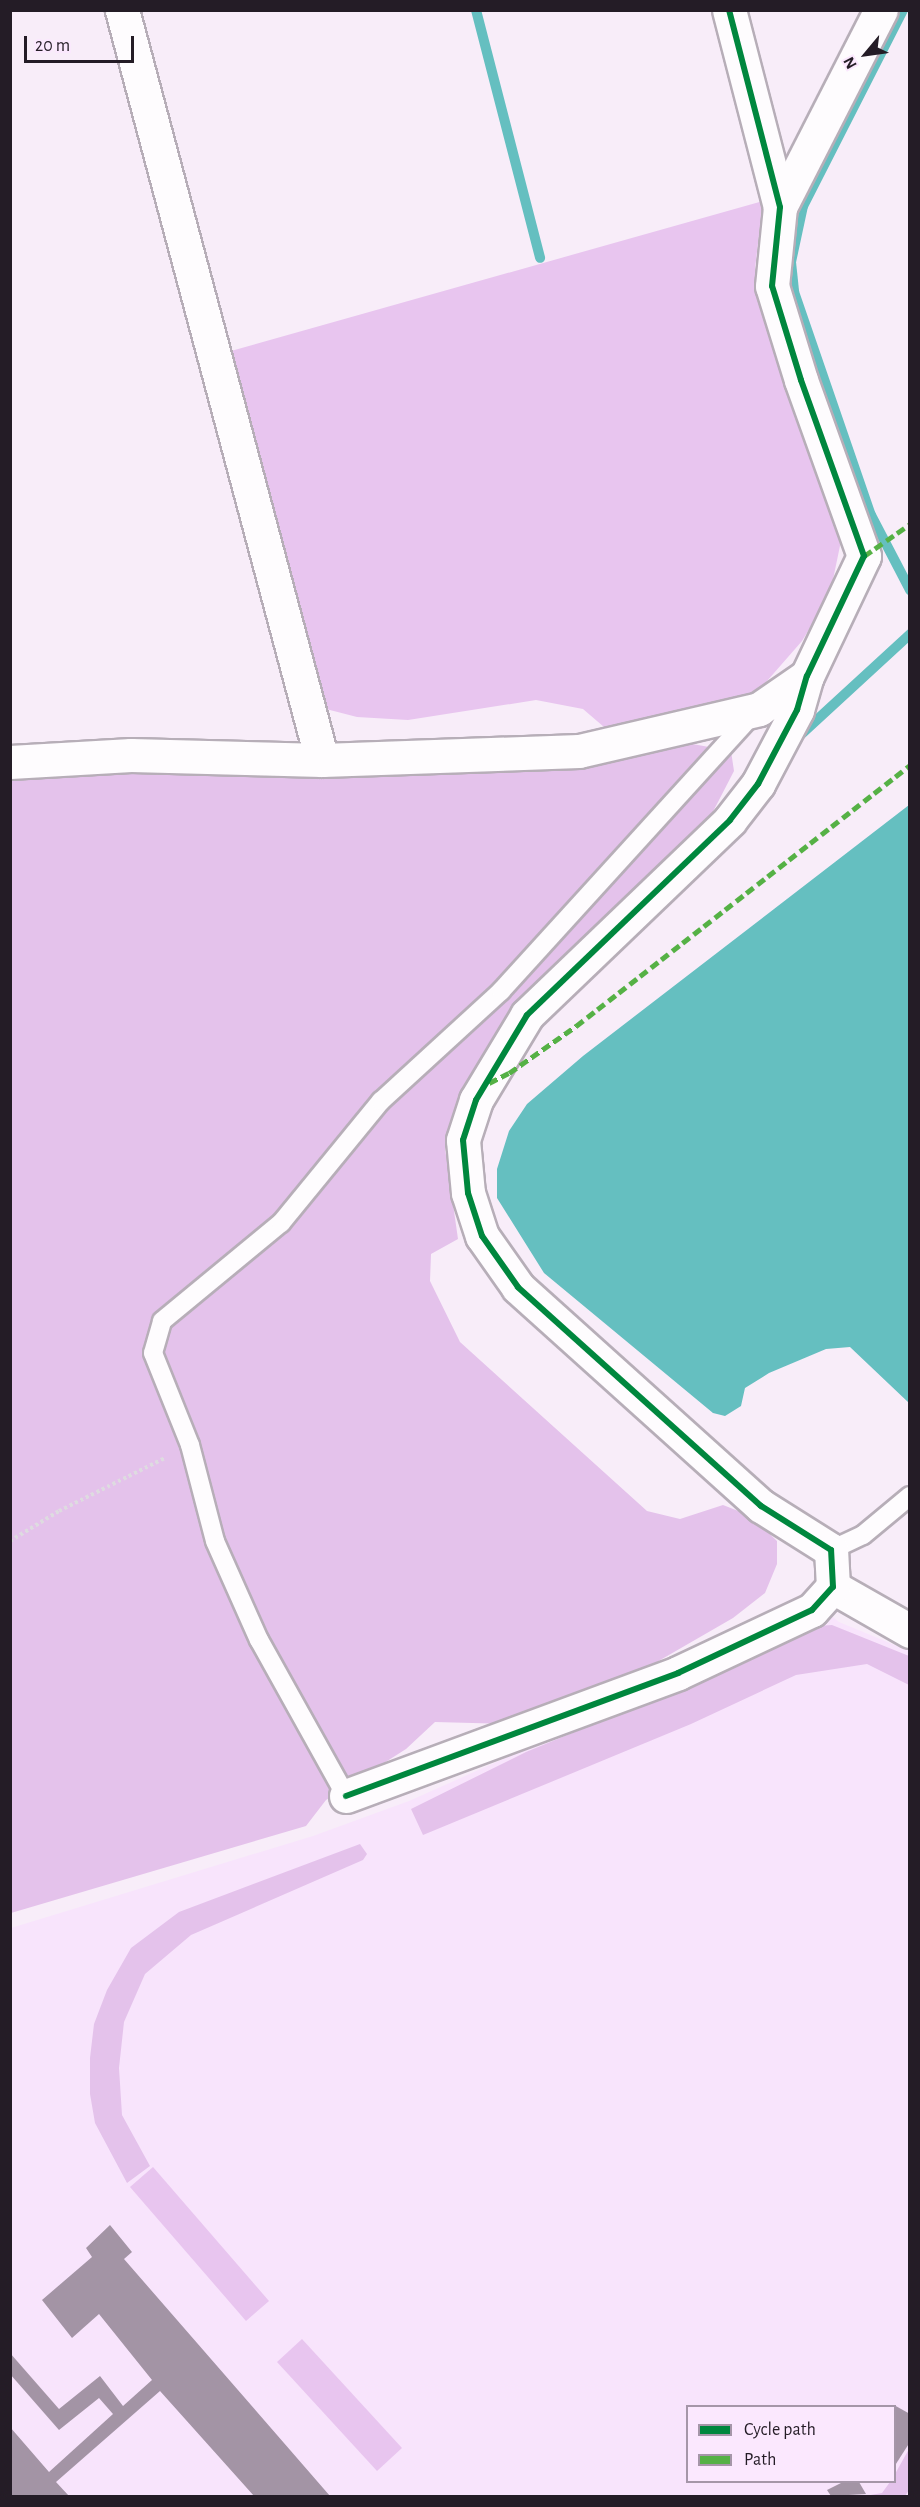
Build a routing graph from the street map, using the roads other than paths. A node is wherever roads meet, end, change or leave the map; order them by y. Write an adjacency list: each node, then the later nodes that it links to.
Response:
1 (122, 10): 7 (street)
2 (729, 10): 4 (street)
3 (881, 10): 4 (street)
4 (780, 207): 5 (street)
5 (807, 676): 6 (street); 10 (street)
6 (759, 709): 7 (street); 13 (lane)
7 (322, 760): 8 (street)
8 (10, 762)
9 (909, 1496): 10 (lane)
10 (831, 1550): 11 (street)
11 (832, 1587): 12 (street); 13 (street)
12 (909, 1631)
13 (346, 1796)

